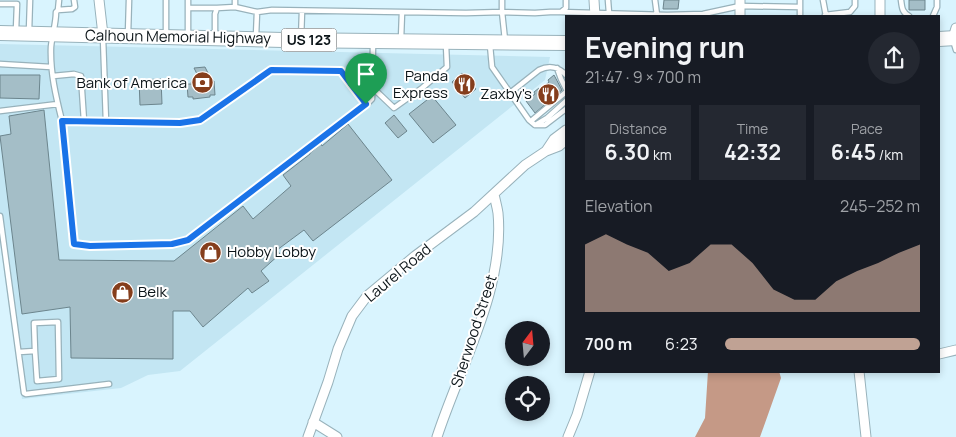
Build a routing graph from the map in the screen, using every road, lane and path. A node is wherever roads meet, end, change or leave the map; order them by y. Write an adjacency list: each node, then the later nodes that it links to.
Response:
1 (30, 0): 44 (lane)
2 (59, 0): 27 (lane)
3 (74, 0): 27 (lane)
4 (99, 0): 46 (street)
5 (129, 0): 47 (lane)
6 (166, 0): 48 (lane)
7 (188, 0): 25 (lane)
8 (235, 0): 23 (lane)
9 (502, 0): 31 (lane)
10 (566, 0): 32 (lane)
11 (594, 0): 34 (street)
12 (608, 0): 33 (lane)
13 (655, 0): 35 (lane)
14 (800, 0): 24 (lane)
15 (823, 0): 38 (lane)
16 (855, 0): 39 (lane)
17 (880, 0): 40 (street)
18 (901, 0): 41 (lane)
19 (937, 0): 42 (lane)
20 (17, 2): 22 (lane); 44 (lane)
21 (740, 3): 24 (lane); 36 (lane)
22 (0, 4)
23 (235, 7): 26 (lane); 29 (lane)
24 (800, 7): 37 (lane)
25 (188, 8): 26 (lane); 49 (lane)
26 (217, 8): 50 (lane)
27 (58, 10): 45 (lane)
28 (302, 11): 29 (lane); 30 (lane); 52 (lane)
29 (257, 12): 51 (lane)
30 (402, 12): 31 (lane); 54 (lane)
31 (502, 12): 32 (lane); 57 (lane)
32 (561, 12): 34 (lane)
33 (609, 13): 34 (lane); 35 (lane)
34 (595, 14)
35 (657, 15): 36 (lane)
36 (688, 15)
37 (800, 15)
38 (826, 15)
39 (832, 15)
40 (880, 15)
41 (908, 15)
42 (933, 15)
43 (0, 33): 44 (highway, Calhoun Memorial Highway / US 123)
44 (22, 34): 45 (highway, Calhoun Memorial Highway / US 123)
45 (53, 34): 46 (highway, Calhoun Memorial Highway / US 123); 60 (lane)
46 (103, 35): 47 (highway, Calhoun Memorial Highway / US 123); 75 (lane)
47 (128, 36): 48 (highway, Calhoun Memorial Highway / US 123)
48 (166, 37): 49 (highway, Calhoun Memorial Highway / US 123)
49 (188, 37): 50 (highway, Calhoun Memorial Highway / US 123)
50 (215, 38): 51 (highway, Calhoun Memorial Highway / US 123)
51 (256, 39): 52 (highway, Calhoun Memorial Highway / US 123)
52 (301, 40): 53 (highway, Calhoun Memorial Highway / US 123)
53 (373, 40): 54 (highway, Calhoun Memorial Highway / US 123); 64 (lane)
54 (401, 41): 55 (highway, Calhoun Memorial Highway / US 123)
55 (446, 41): 56 (highway, Calhoun Memorial Highway / US 123); 64 (lane)
56 (490, 41): 57 (highway, Calhoun Memorial Highway / US 123); 67 (lane)
57 (505, 41): 58 (highway, Calhoun Memorial Highway / US 123)
58 (565, 42)
59 (0, 64): 60 (lane)
60 (51, 67): 63 (lane)
61 (557, 68): 62 (lane); 65 (lane); 67 (lane)
62 (565, 74)
63 (53, 76): 69 (lane); 74 (lane)
64 (373, 88): 70 (lane)
65 (565, 88)
66 (565, 91): 76 (lane)
67 (511, 95): 76 (lane)
68 (565, 102): 76 (lane)
69 (58, 104): 71 (lane); 73 (lane)
70 (366, 104): 73 (lane); 75 (lane)
71 (0, 111)
72 (565, 113): 76 (lane)
73 (62, 121): 74 (lane)
74 (84, 121): 75 (lane)
75 (106, 122)
76 (533, 123)
77 (565, 131): 79 (street, Laurel Road)
78 (565, 141): 79 (street, Laurel Road)
79 (546, 151): 80 (street, Laurel Road)
80 (494, 194): 89 (street, Laurel Road); 92 (street, Sherwood Street)
81 (0, 216): 84 (lane)
82 (956, 350): 85 (street)
83 (35, 351): 83 (lane); 84 (lane)
84 (19, 352): 88 (lane)
85 (940, 354)
86 (589, 373): 93 (street)
87 (859, 373): 94 (street)
88 (109, 384)
89 (313, 422): 90 (street, Laurel Road); 91 (street)
90 (308, 437)
91 (337, 437)
92 (437, 437)
93 (568, 437)
94 (866, 437)

